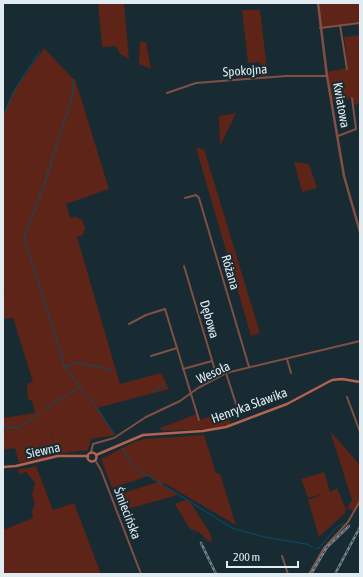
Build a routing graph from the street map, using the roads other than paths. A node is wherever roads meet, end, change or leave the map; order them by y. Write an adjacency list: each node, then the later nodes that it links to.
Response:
1 (318, 3): 4 (street, Kwiatowa)
2 (360, 23): 3 (street)
3 (340, 25): 4 (street); 5 (street)
4 (320, 28): 6 (street, Kwiatowa)
5 (347, 69)
6 (326, 76): 7 (street, Spokojna); 9 (street, Kwiatowa)
7 (167, 93)
8 (352, 98): 9 (street)
9 (338, 136): 11 (street, Kwiatowa)
10 (185, 198): 19 (street, Różana)
11 (360, 232)
12 (184, 266): 18 (street, Dębowa)
13 (129, 324): 15 (street)
14 (360, 341): 17 (street, Wesoła)
15 (177, 348): 16 (street); 20 (street)
16 (151, 356)
17 (287, 358): 19 (street, Wesoła); 21 (street)
18 (212, 361): 20 (street); 23 (street, Dębowa)
19 (249, 367): 22 (street, Wesoła)
20 (183, 368): 25 (street)
21 (291, 372)
22 (226, 373): 23 (street, Wesoła); 27 (street)
23 (217, 377): 25 (street, Wesoła)
24 (360, 382): 31 (main road, Henryka Sławika)
25 (190, 394): 28 (street); 30 (street, Wesoła)
26 (347, 397): 29 (street)
27 (236, 404)
28 (199, 420)
29 (360, 432)
30 (91, 452): 31 (main road); 32 (main road)
31 (96, 455): 33 (main road)
32 (88, 456): 33 (main road); 34 (main road, Siewna)
33 (95, 460): 37 (street, Śmiecińska)
34 (3, 467)
35 (360, 501): 39 (street)
36 (282, 556): 38 (street)
37 (141, 574)
38 (288, 574)
39 (309, 574)

